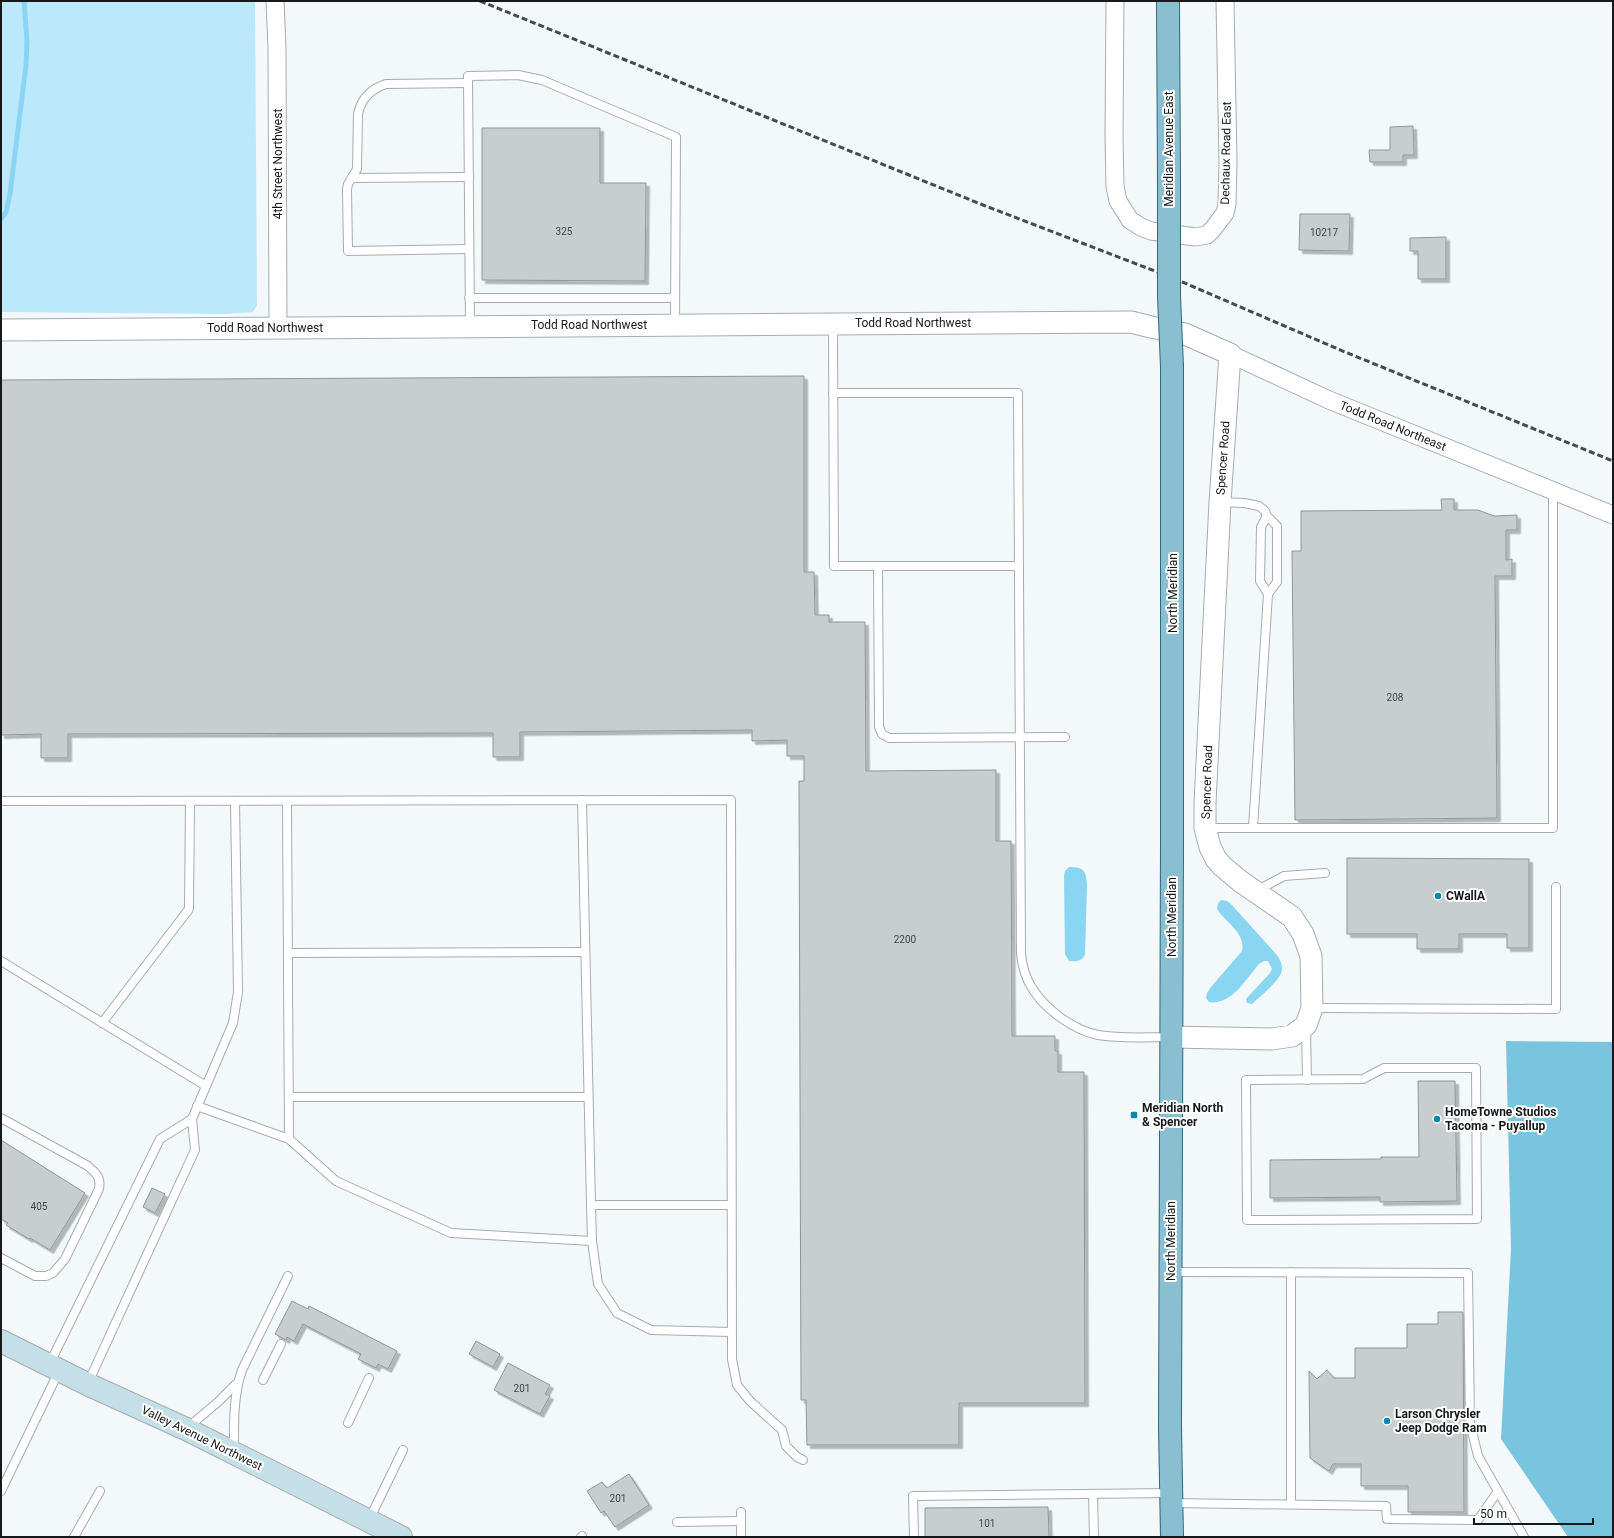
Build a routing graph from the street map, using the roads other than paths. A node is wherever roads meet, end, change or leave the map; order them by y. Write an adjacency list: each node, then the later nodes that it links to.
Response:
1 (275, 1): 15 (street, 4th Street Northwest)
2 (1115, 1): 4 (street, Dechaux Road East)
3 (1168, 1): 9 (main road, Meridian Avenue East, bridge)
4 (1225, 1)
5 (468, 83): 6 (lane); 7 (lane); 11 (lane)
6 (469, 177): 7 (lane); 8 (lane)
7 (352, 178): 8 (lane)
8 (469, 249): 10 (lane)
9 (1169, 296): 44 (main road, North Meridian, bridge)
10 (470, 298): 11 (lane); 14 (lane)
11 (675, 298): 13 (lane)
12 (833, 324): 13 (street, Todd Road Northwest); 17 (street, Todd Road Northwest); 19 (lane)
13 (675, 325): 14 (street, Todd Road Northwest)
14 (470, 326): 15 (street, Todd Road Northwest)
15 (278, 328): 16 (street, Todd Road Northwest)
16 (1, 330)
17 (1176, 331): 18 (street, Todd Road Northeast)
18 (1230, 354): 20 (street, Todd Road Northeast); 21 (street, Spencer Road)
19 (833, 393): 24 (lane); 25 (lane)
20 (1553, 490): 22 (street, Todd Road Northeast); 35 (lane)
21 (1220, 502): 23 (lane); 34 (street, Spencer Road)
22 (1613, 515)
23 (1267, 516): 26 (lane); 26 (lane)
24 (878, 566): 25 (lane); 27 (lane)
25 (1019, 566): 27 (lane)
26 (1268, 594): 35 (lane)
27 (1020, 737): 28 (lane); 44 (lane)
28 (1066, 737)
29 (1, 800): 30 (lane)
30 (190, 800): 31 (lane); 43 (lane)
31 (235, 800): 32 (lane); 46 (lane)
32 (288, 800): 33 (lane); 40 (lane)
33 (582, 800): 39 (lane); 54 (lane)
34 (1205, 828): 35 (lane); 38 (street, Spencer Road)
35 (1253, 828)
36 (1325, 873): 38 (lane)
37 (1556, 887): 42 (lane)
38 (1255, 892): 42 (street, Spencer Road)
39 (585, 952): 40 (lane); 48 (lane)
40 (288, 953): 47 (lane)
41 (1, 961): 43 (lane)
42 (1309, 1016): 44 (street); 45 (lane)
43 (102, 1023): 46 (lane)
44 (1171, 1037): 57 (main road, North Meridian)
45 (1307, 1080): 45 (lane)
46 (206, 1086): 49 (lane)
47 (289, 1097): 48 (lane); 52 (lane)
48 (588, 1097): 53 (lane)
49 (197, 1106): 51 (lane); 52 (lane)
50 (1, 1118): 56 (lane)
51 (192, 1119): 63 (lane); 67 (lane)
52 (289, 1139): 55 (lane)
53 (590, 1205): 54 (lane); 55 (lane)
54 (731, 1205): 60 (lane)
55 (592, 1241): 60 (lane)
56 (1, 1258)
57 (1170, 1272): 58 (lane); 77 (main road, North Meridian)
58 (1291, 1272): 75 (lane); 78 (lane)
59 (288, 1276): 66 (lane)
60 (731, 1332): 72 (lane)
61 (1, 1341): 63 (main road, Valley Avenue Northwest)
62 (281, 1344): 65 (lane)
63 (54, 1368): 67 (main road, Valley Avenue Northwest); 73 (lane)
64 (369, 1378): 68 (lane)
65 (262, 1380)
66 (237, 1383): 69 (lane); 71 (lane)
67 (87, 1384): 69 (main road, Valley Avenue Northwest)
68 (348, 1423)
69 (186, 1428): 71 (main road, Valley Avenue Northwest)
70 (403, 1450): 80 (lane)
71 (234, 1453): 80 (main road, Valley Avenue Northwest)
72 (803, 1460)
73 (1, 1491)
74 (100, 1491): 83 (lane)
75 (1498, 1491): 78 (lane); 89 (lane)
76 (1093, 1495): 77 (lane); 86 (lane); 87 (lane)
77 (1171, 1498): 78 (lane); 88 (main road, North Meridian)
78 (1291, 1504)
79 (741, 1512): 81 (lane)
80 (369, 1521): 84 (main road, Valley Avenue Northwest)
81 (741, 1521): 82 (lane); 85 (lane)
82 (677, 1522)
83 (74, 1537)
84 (401, 1537)
85 (741, 1537)
86 (914, 1537)
87 (1094, 1537)
88 (1172, 1537)
89 (1524, 1537)

